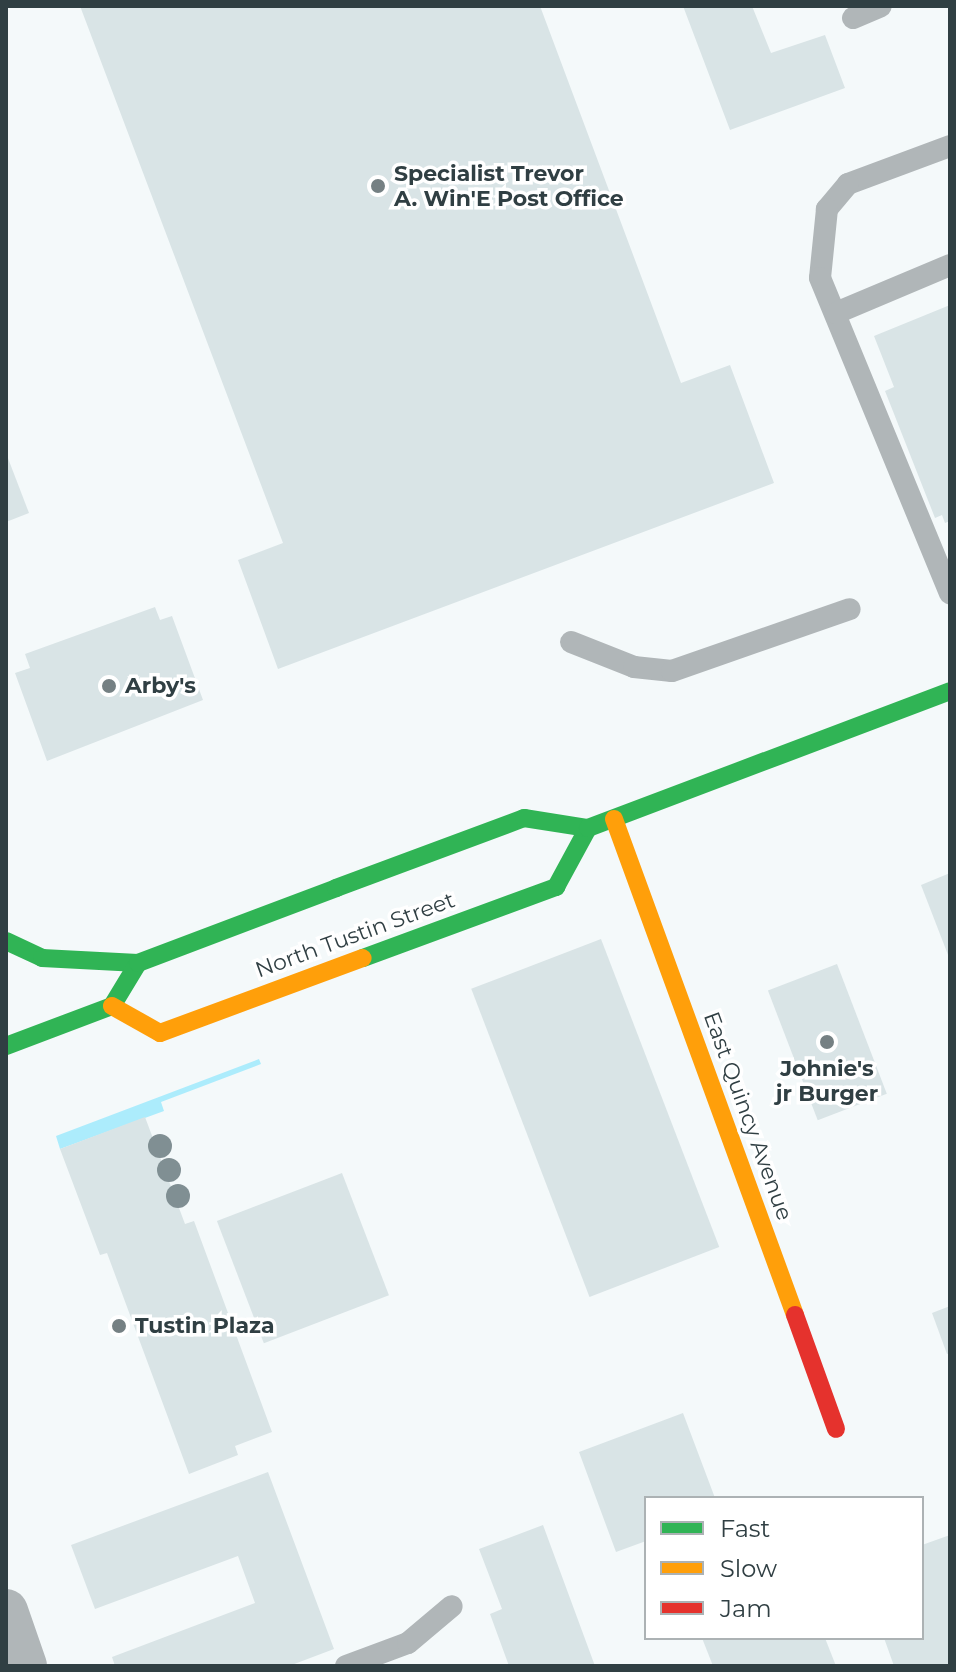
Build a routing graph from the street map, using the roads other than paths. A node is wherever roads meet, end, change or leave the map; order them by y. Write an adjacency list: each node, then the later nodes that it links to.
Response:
1 (881, 6): 2 (lane)
2 (853, 18)
3 (950, 146): 5 (lane)
4 (950, 265): 5 (lane)
5 (836, 313): 6 (lane)
6 (950, 593)
7 (850, 609): 8 (lane)
8 (571, 642)
9 (950, 691): 10 (main road)
10 (614, 819): 11 (main road); 16 (main road, East Quincy Avenue)
11 (588, 828): 13 (main road); 14 (main road, North Tustin Street)
12 (6, 941): 13 (main road)
13 (138, 963): 14 (main road)
14 (112, 1006): 15 (main road)
15 (6, 1046)
16 (836, 1429)
17 (452, 1606): 20 (lane)
18 (6, 1611): 19 (street)
19 (25, 1666)
20 (346, 1666)

